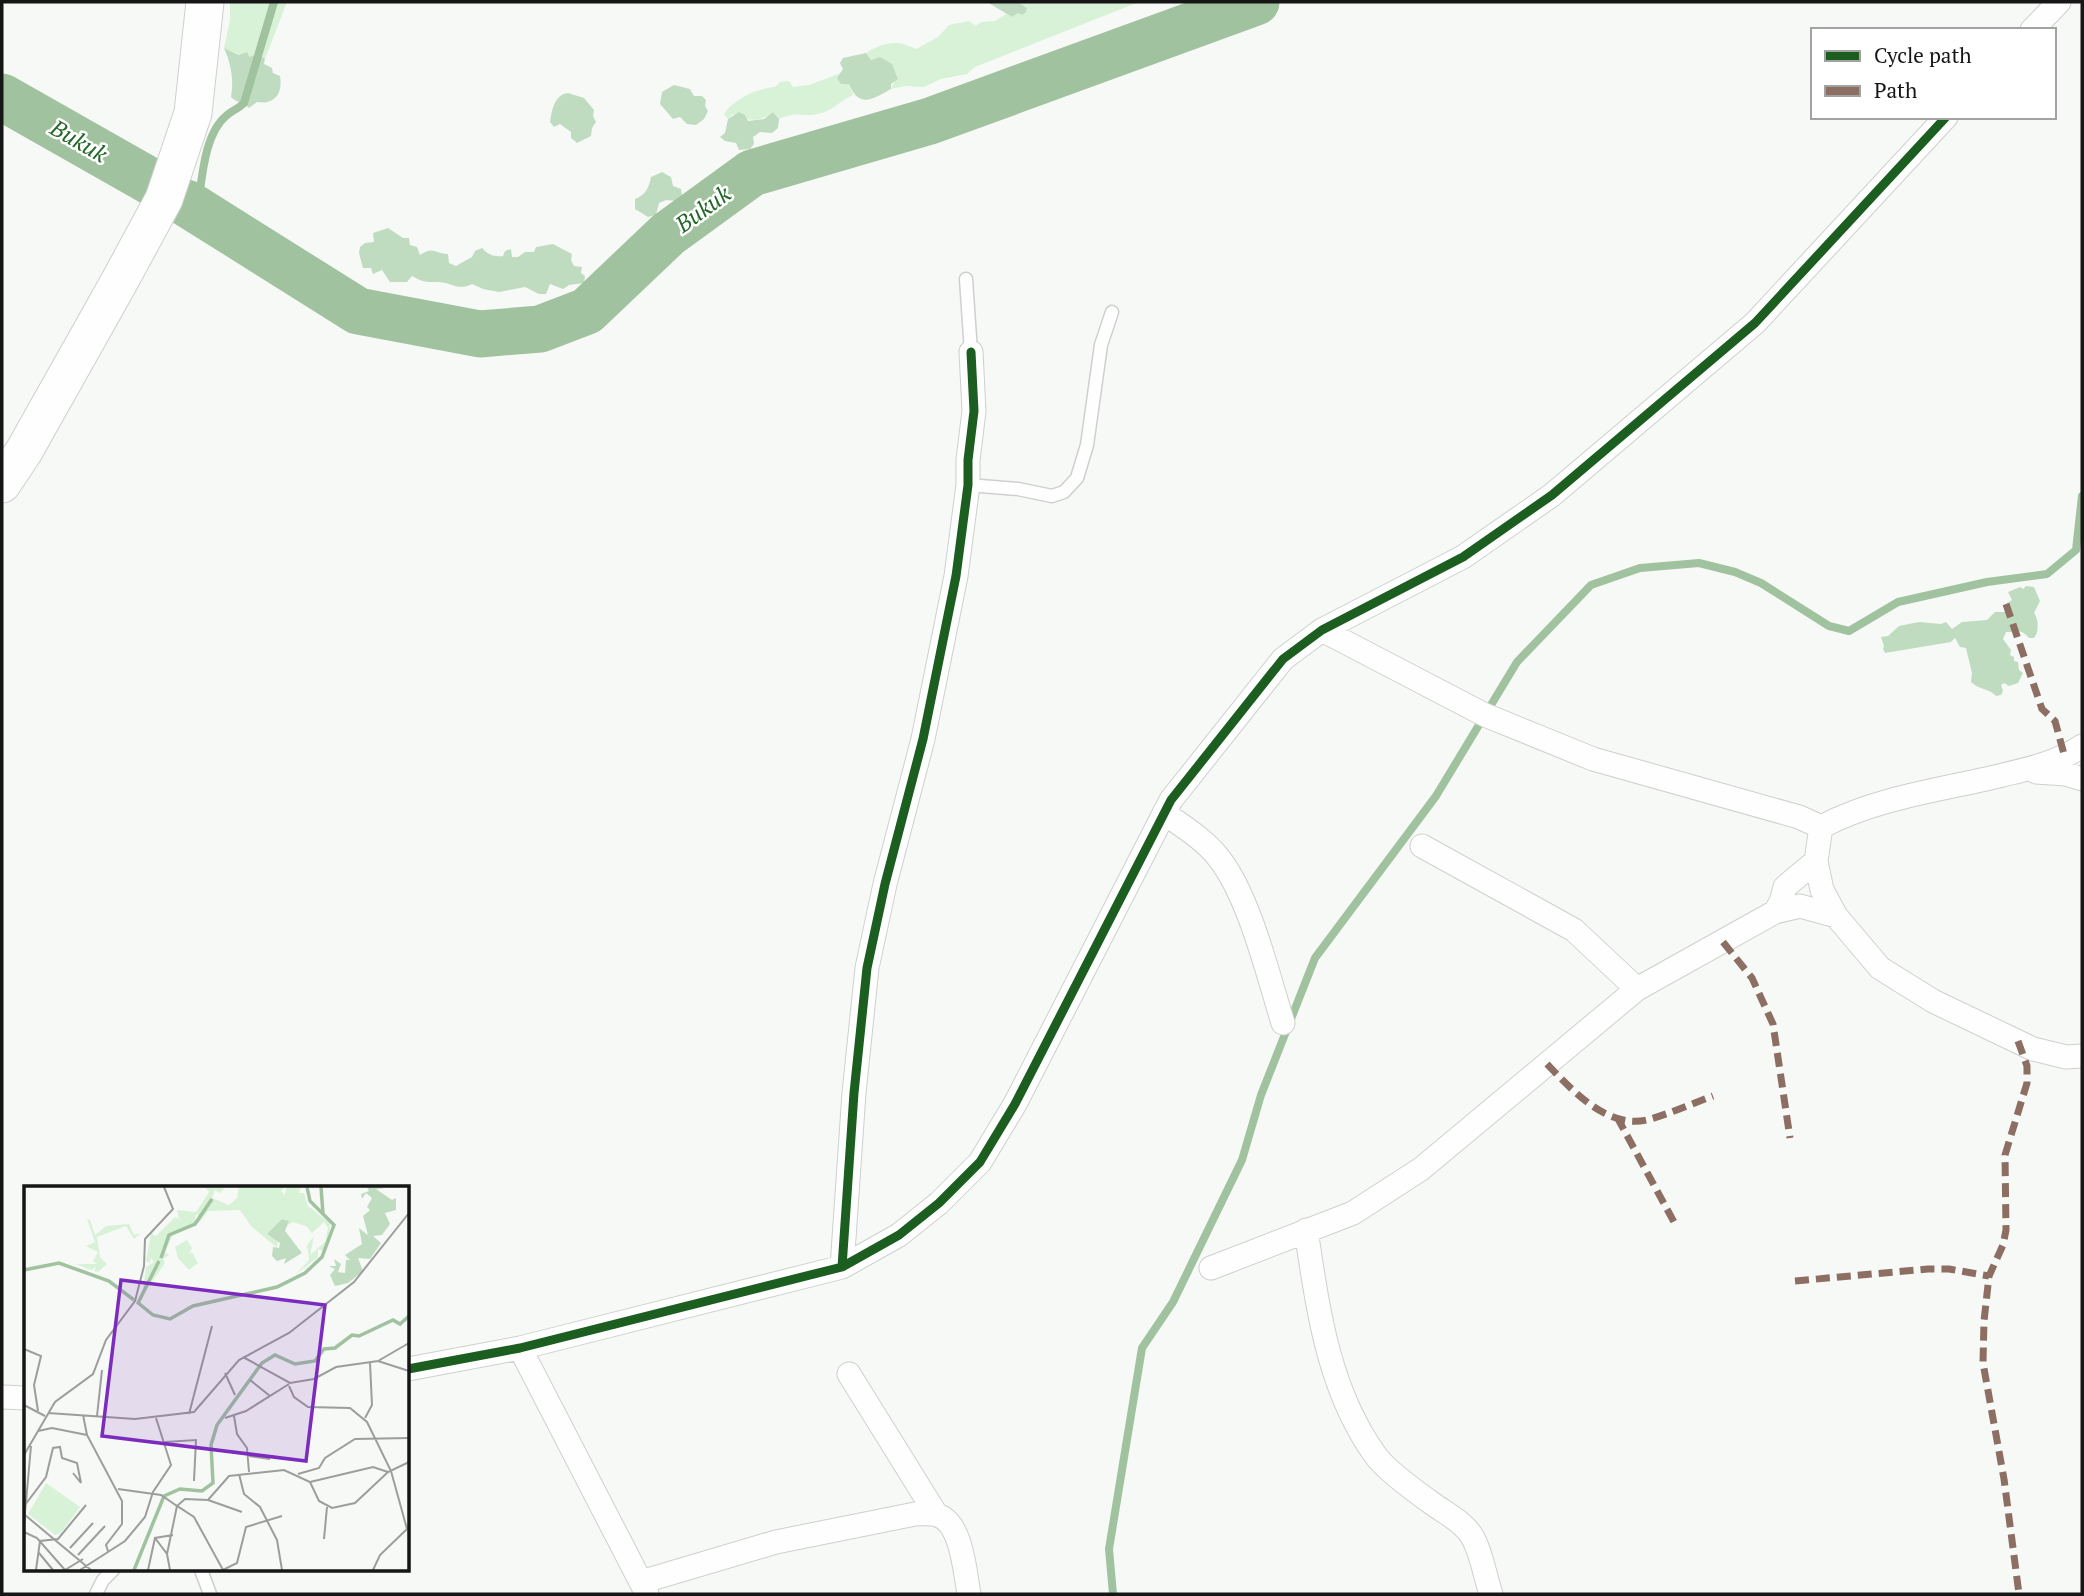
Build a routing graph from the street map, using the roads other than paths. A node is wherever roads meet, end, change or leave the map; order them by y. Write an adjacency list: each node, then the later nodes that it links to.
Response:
1 (205, 2): 8 (main road)
2 (2059, 2): 3 (street)
3 (2034, 28)
4 (1944, 119): 10 (street)
5 (966, 279): 7 (lane)
6 (1112, 312): 9 (lane)
7 (971, 352): 9 (street)
8 (2, 484)
9 (968, 485): 24 (street)
10 (1322, 630): 14 (street); 15 (street)
11 (2082, 746): 12 (street)
12 (2019, 772): 13 (street); 15 (street)
13 (2082, 779)
14 (1164, 813): 21 (street); 24 (street)
15 (1821, 827): 17 (street)
16 (1422, 846): 20 (street)
17 (1816, 861): 18 (street); 19 (street)
18 (1775, 912): 19 (street); 20 (street)
19 (1836, 916): 22 (street)
20 (1637, 989): 23 (street)
21 (1283, 1023)
22 (2082, 1056)
23 (1306, 1230): 25 (street); 38 (street)
24 (842, 1267): 26 (street)
25 (1211, 1268)
26 (520, 1348): 27 (street); 34 (street)
27 (410, 1369)
28 (849, 1374): 31 (street)
29 (2, 1397): 30 (street)
30 (24, 1398)
31 (936, 1514): 34 (street); 37 (street)
32 (111, 1572): 35 (lane)
33 (202, 1572): 36 (lane)
34 (644, 1588)
35 (96, 1594)
36 (210, 1594)
37 (969, 1594)
38 (1491, 1594)

